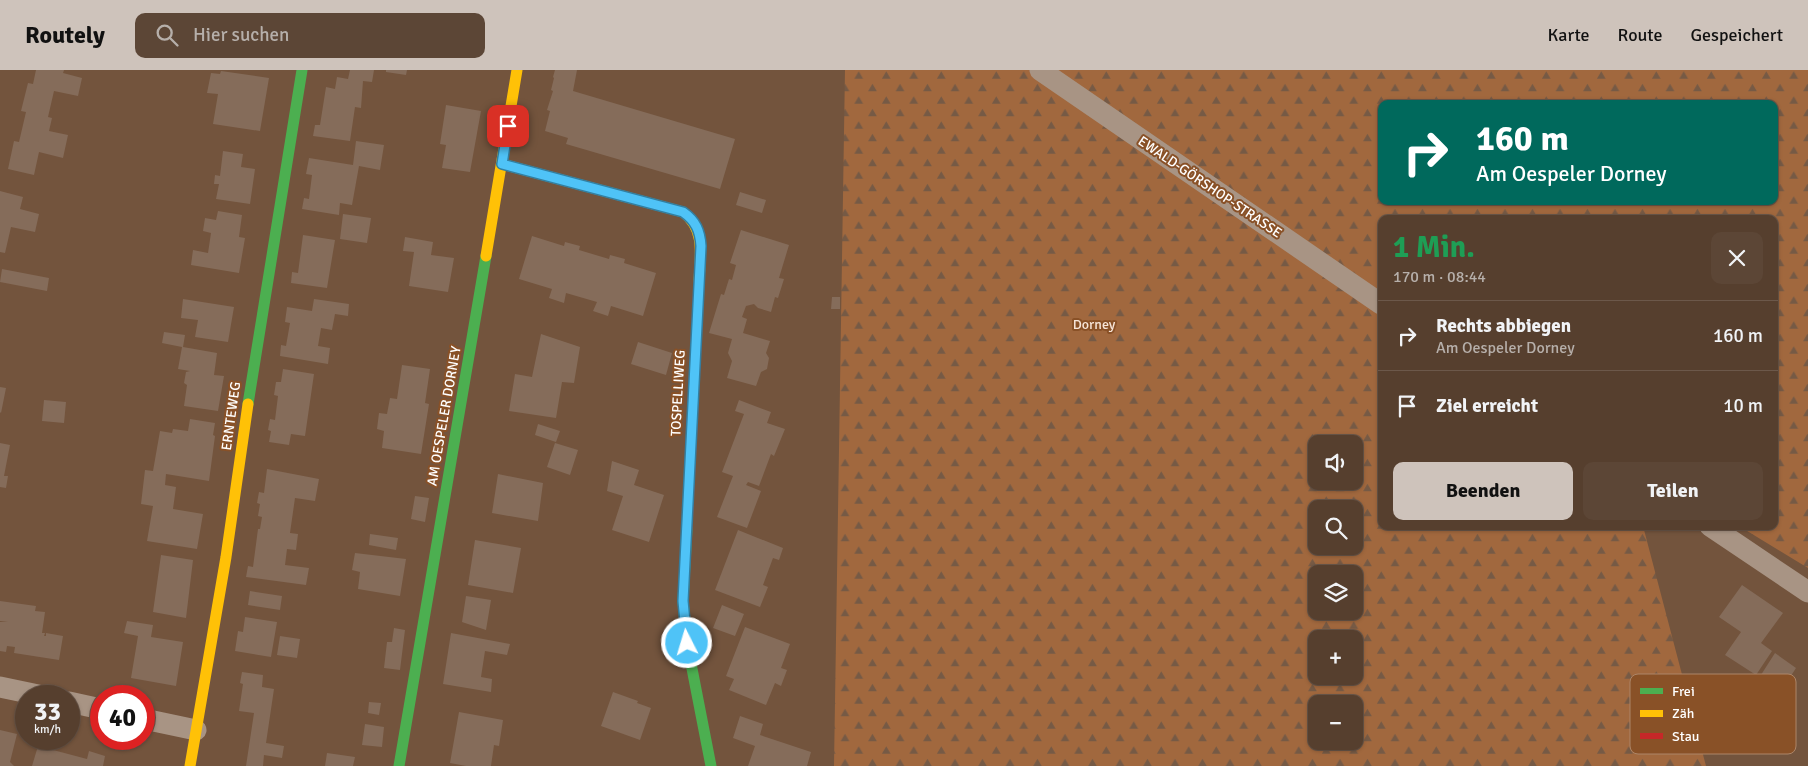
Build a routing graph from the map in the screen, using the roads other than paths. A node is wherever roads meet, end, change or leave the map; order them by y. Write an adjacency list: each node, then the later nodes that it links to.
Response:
1 (302, 70): 11 (street, ERNTEWEG)
2 (517, 70): 4 (street, AM OESPELER DORNEY)
3 (1040, 70): 5 (street, EWALD-GÖRSHOP-STRASSE)
4 (502, 164): 13 (street, AM OESPELER DORNEY); 14 (street, TOSPELLIWEG)
5 (1378, 302)
6 (1716, 530): 7 (street)
7 (1808, 592)
8 (0, 687): 9 (street)
9 (15, 690)
10 (155, 721): 11 (street)
11 (196, 730): 12 (street, ERNTEWEG)
12 (190, 766)
13 (399, 766)
14 (711, 766)

